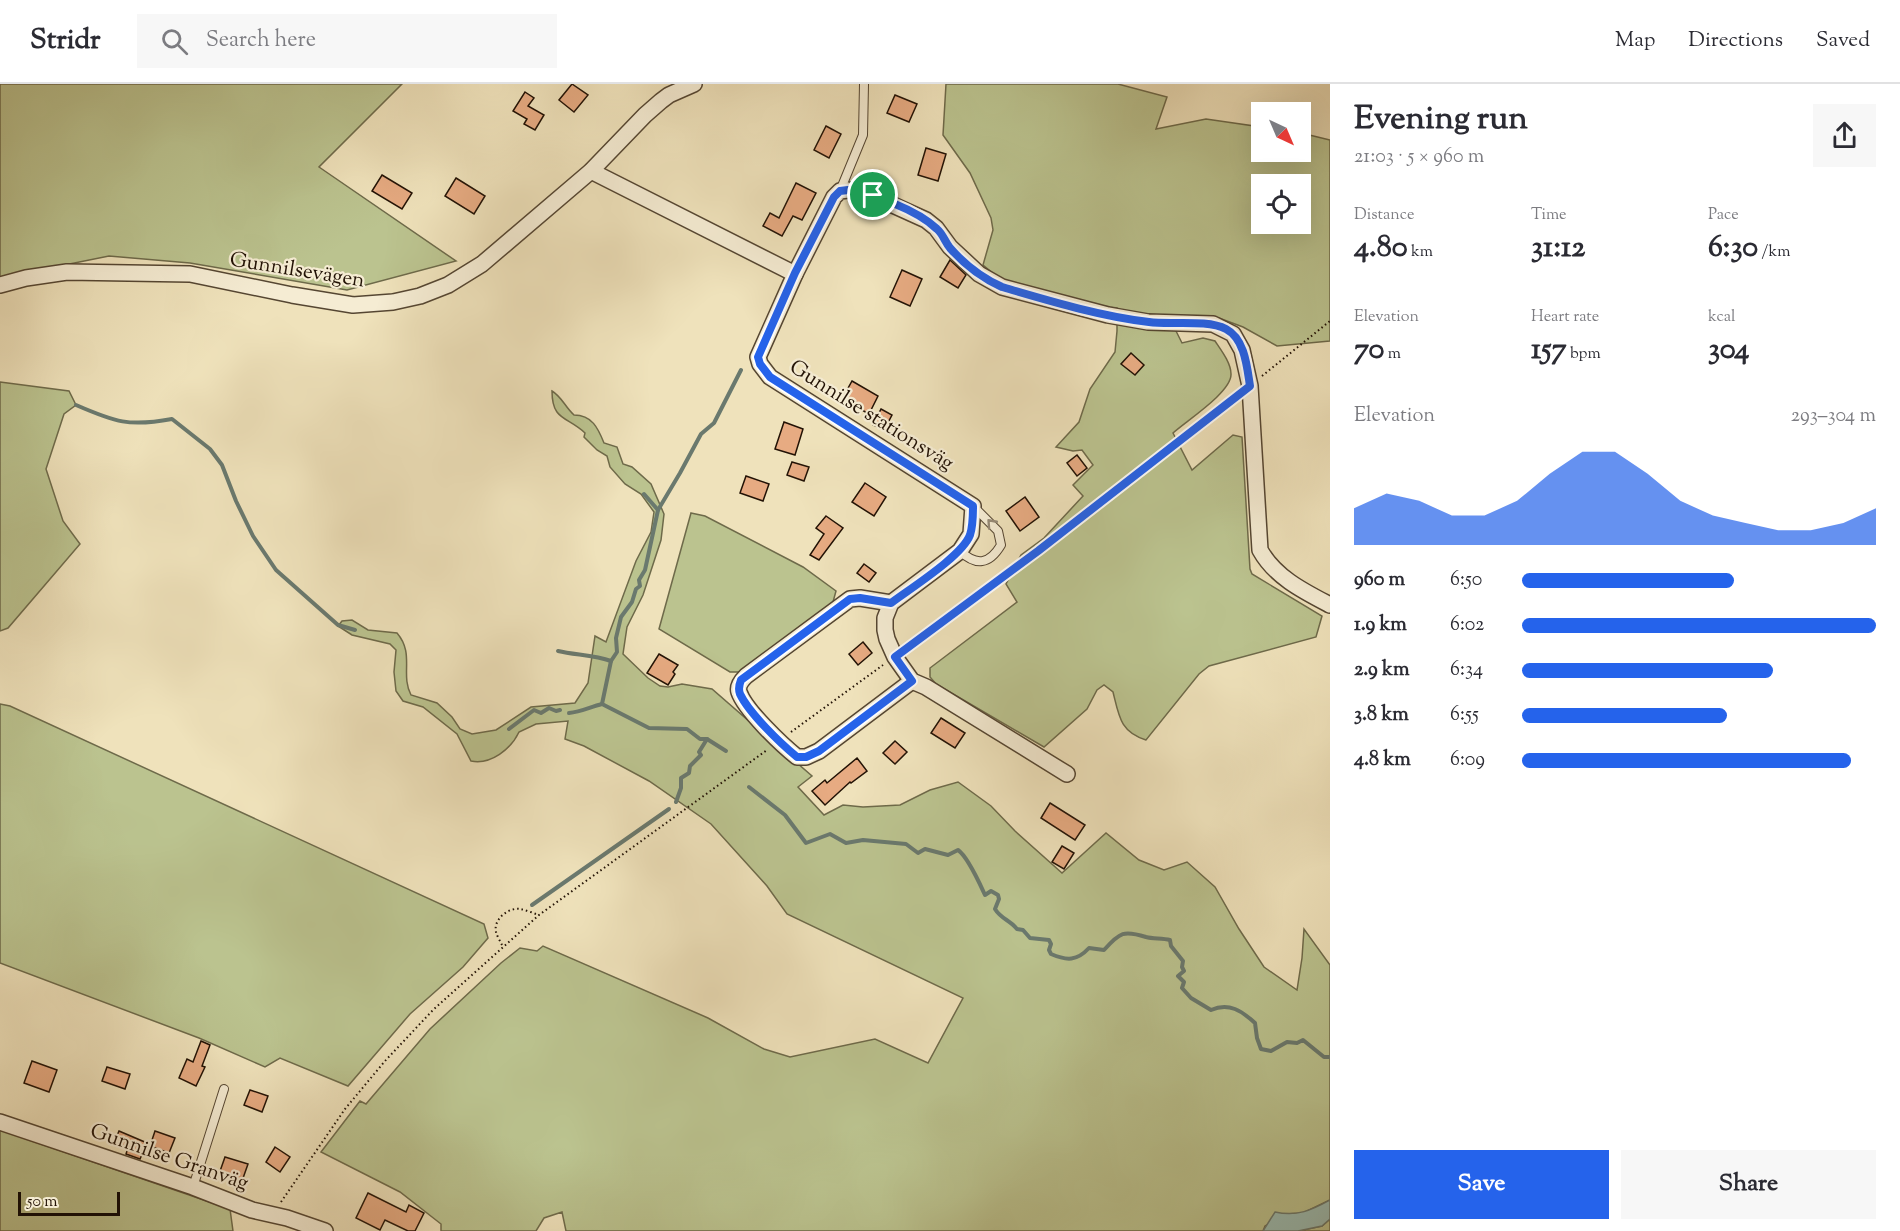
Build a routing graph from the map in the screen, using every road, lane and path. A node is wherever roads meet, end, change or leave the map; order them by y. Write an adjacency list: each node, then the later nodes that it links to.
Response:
1 (694, 84): 3 (street, Gunnilsevägen)
2 (864, 84): 4 (lane)
3 (591, 171): 5 (street); 6 (street, Gunnilsevägen)
4 (840, 191): 5 (street, Gunnilse stationsväg); 8 (street)
5 (795, 273): 9 (street, Gunnilse stationsväg)
6 (0, 285)
7 (1330, 321): 8 (path)
8 (1250, 386): 12 (street); 13 (path)
9 (973, 506): 10 (street); 10 (lane, one-way to 9)
10 (960, 551): 11 (street)
11 (891, 603): 13 (street); 15 (street)
12 (1330, 605)
13 (895, 657): 14 (street); 15 (path)
14 (912, 681): 15 (street); 16 (street)
15 (779, 741): 17 (path)
16 (1067, 774)
17 (539, 915): 18 (path); 18 (path)
18 (503, 945): 22 (path)
19 (224, 1089): 21 (lane)
20 (0, 1122): 21 (street, Gunnilse Granväg)
21 (193, 1187): 22 (street, Gunnilse Granväg)
22 (273, 1215): 23 (street, Gunnilse Granväg)
23 (325, 1231)

